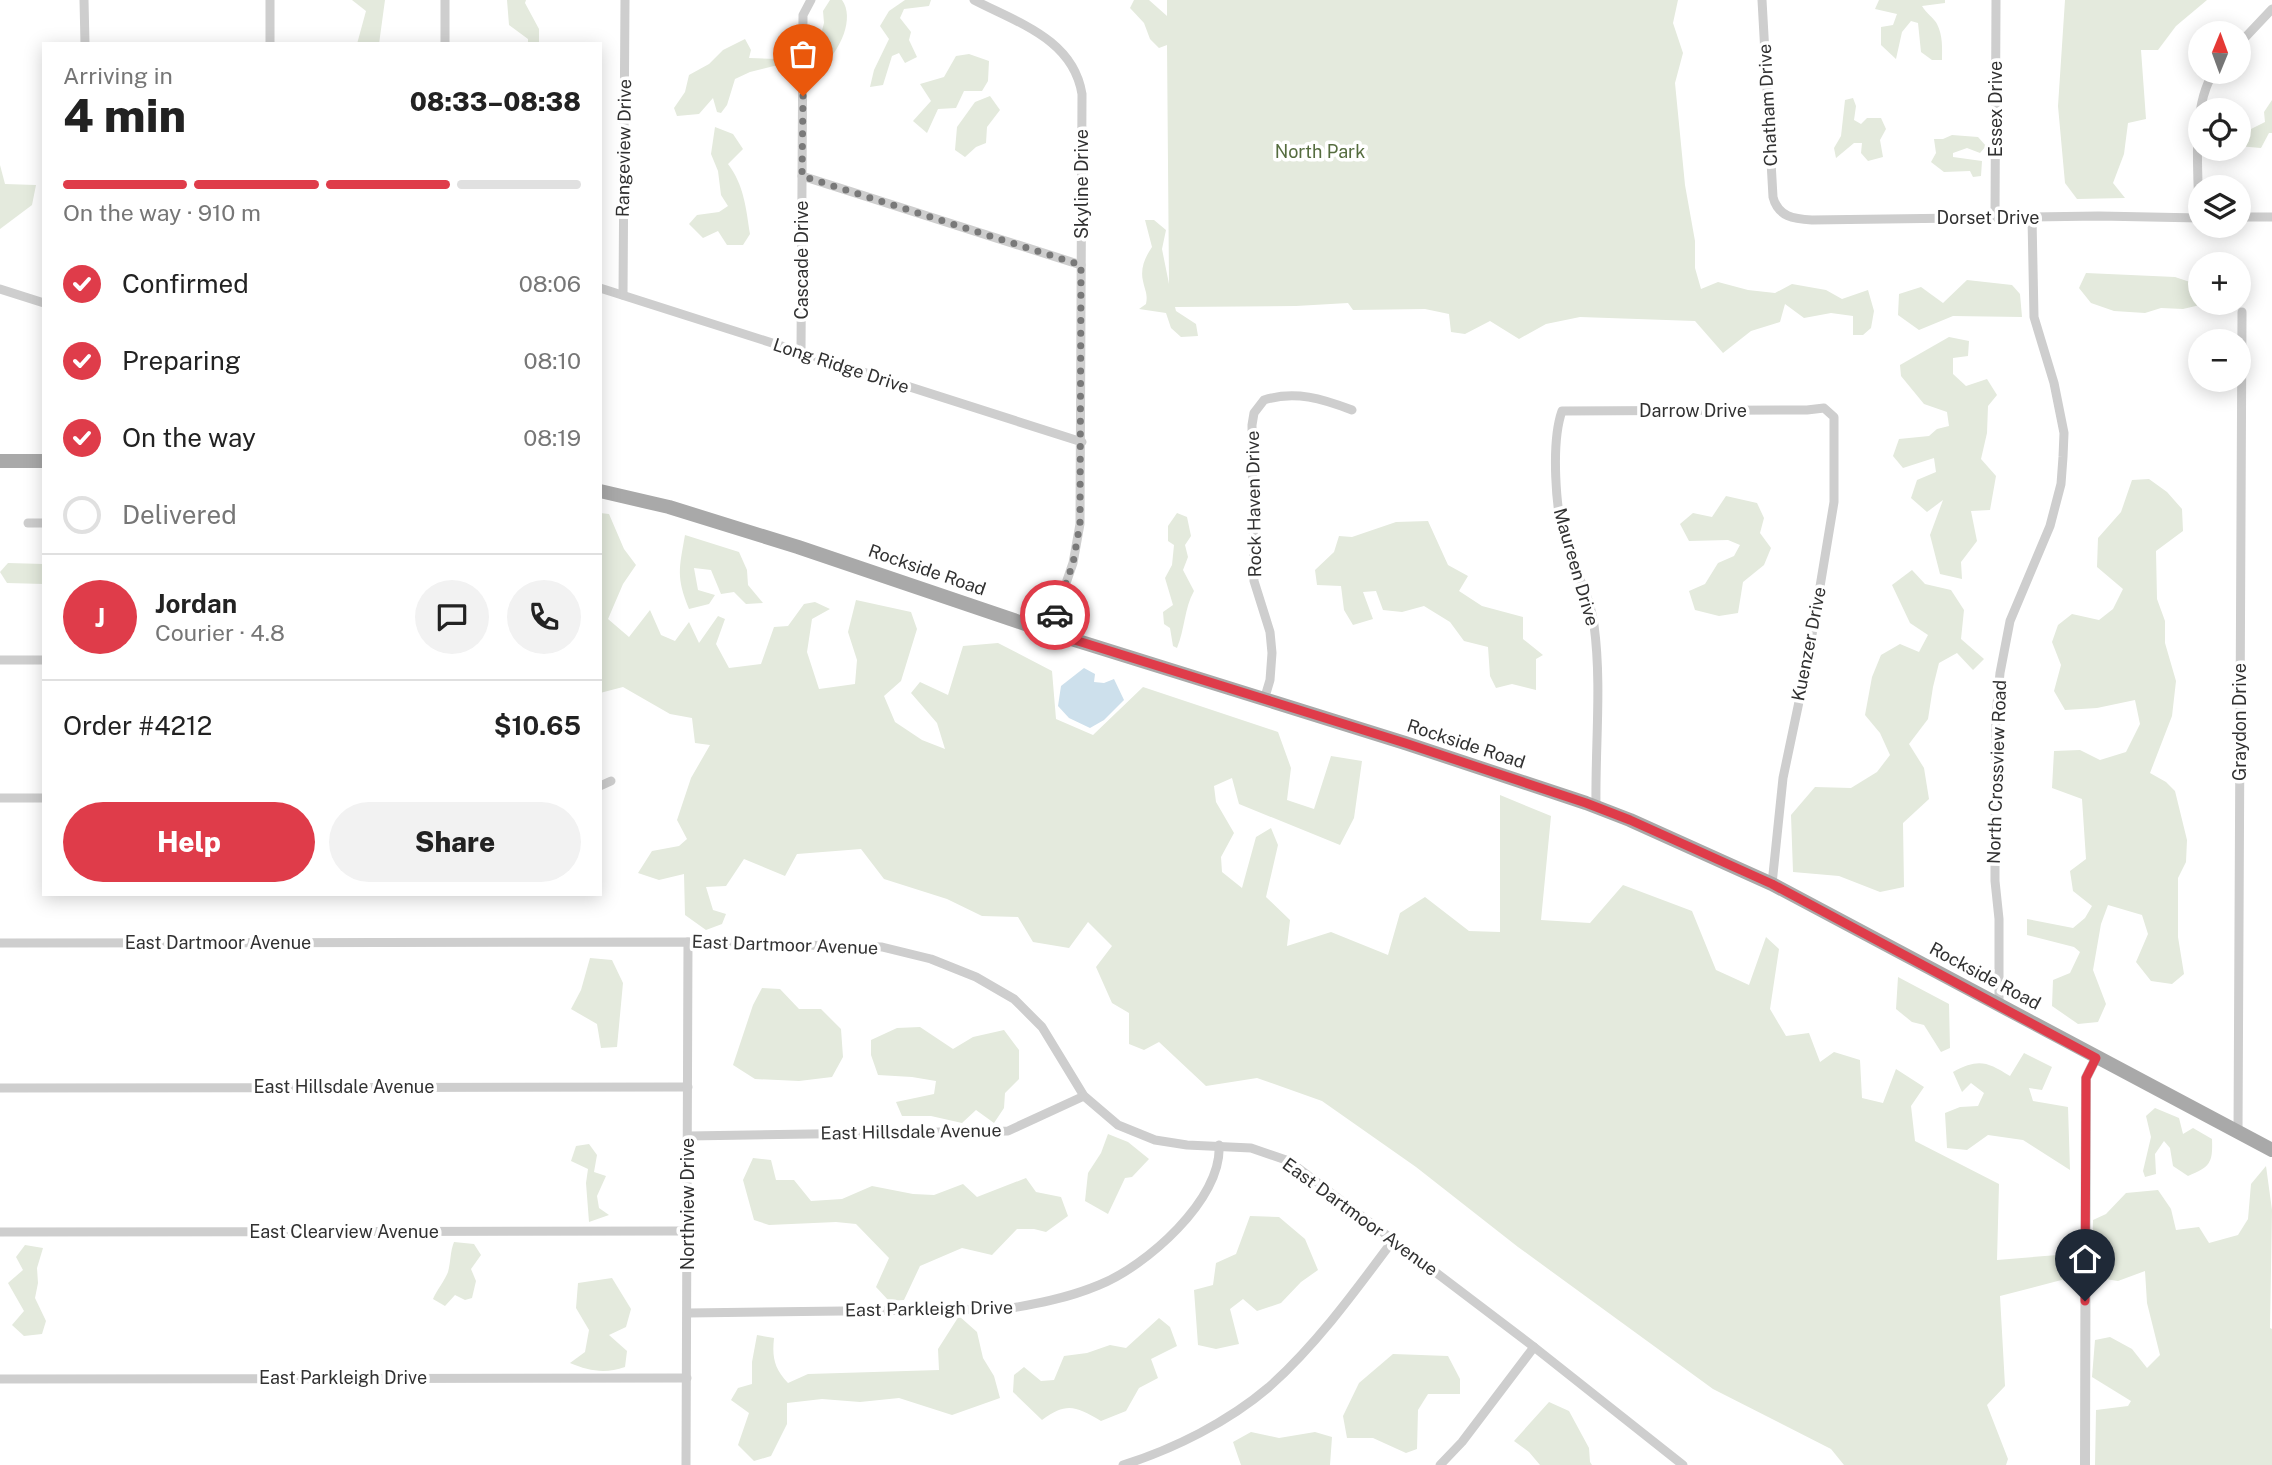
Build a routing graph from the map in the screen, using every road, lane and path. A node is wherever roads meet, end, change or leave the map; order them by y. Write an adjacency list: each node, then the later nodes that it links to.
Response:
1 (84, 0): 11 (street)
2 (270, 0): 12 (street)
3 (445, 0): 13 (street)
4 (625, 0): 26 (street, Rangeview Drive)
5 (811, 0): 16 (street, Cascade Drive)
6 (974, 0): 23 (street, Skyline Drive)
7 (1762, 0): 17 (street, Chatham Drive)
8 (1996, 0): 19 (street, Essex Drive)
9 (2272, 9): 10 (street)
10 (2251, 31)
11 (85, 42)
12 (270, 42)
13 (445, 42)
14 (2208, 84): 15 (street)
15 (2199, 175)
16 (802, 176): 23 (street); 29 (street, Cascade Drive)
17 (1778, 210): 19 (street, Dorset Drive)
18 (2272, 216): 20 (street)
19 (1996, 217): 21 (street, Dorset Drive)
20 (2251, 217)
21 (2032, 218): 22 (street, Dorset Drive); 51 (street, North Crossview Road)
22 (2188, 218)
23 (1081, 265): 33 (street, Skyline Drive)
24 (0, 289): 27 (street)
25 (602, 289): 26 (street, Long Ridge Drive)
26 (622, 295): 29 (street, Long Ridge Drive)
27 (42, 302)
28 (2242, 315): 56 (street, Graydon Drive)
29 (801, 353): 33 (street, Long Ridge Drive)
30 (1824, 408): 32 (street, Darrow Drive); 48 (street, Kuenzer Drive)
31 (1352, 410): 42 (street, Rock Haven Drive)
32 (1562, 411): 47 (street, Maureen Drive)
33 (1082, 442): 39 (street, Skyline Drive)
34 (0, 461): 35 (main road)
35 (42, 461)
36 (602, 491): 39 (main road, Rockside Road)
37 (28, 523): 38 (street)
38 (42, 523)
39 (1049, 632): 42 (main road, Rockside Road)
40 (0, 660): 41 (street)
41 (42, 660)
42 (1264, 700): 47 (main road, Rockside Road)
43 (611, 781): 44 (street)
44 (602, 785)
45 (0, 798): 46 (street)
46 (42, 798)
47 (1596, 807): 48 (main road, Rockside Road)
48 (1772, 884): 51 (main road, Rockside Road)
49 (688, 942): 50 (street, East Dartmoor Avenue); 53 (street, Northview Drive); 55 (street, East Dartmoor Avenue)
50 (0, 943)
51 (1999, 1004): 52 (main road, Rockside Road)
52 (2096, 1058): 56 (main road, Rockside Road); 72 (street)
53 (688, 1087): 54 (street, East Hillsdale Avenue); 57 (street, Northview Drive)
54 (0, 1088)
55 (1084, 1096): 57 (street, East Hillsdale Avenue); 58 (street, East Dartmoor Avenue)
56 (2238, 1132): 59 (main road, Rockside Road)
57 (689, 1136): 60 (street, Northview Drive)
58 (1219, 1145): 62 (street, East Dartmoor Avenue); 63 (street, East Parkleigh Drive)
59 (2272, 1150)
60 (687, 1231): 61 (street, East Clearview Avenue); 63 (street, Northview Drive)
61 (0, 1233)
62 (1394, 1239): 64 (street, East Dartmoor Avenue); 69 (street)
63 (688, 1313): 65 (street, Northview Drive)
64 (1534, 1347): 67 (street, East Dartmoor Avenue); 70 (street)
65 (687, 1378): 66 (street, East Parkleigh Drive); 68 (street, Northview Drive)
66 (0, 1379)
67 (1671, 1461): 71 (street, East Dartmoor Avenue)
68 (686, 1465)
69 (1123, 1465)
70 (1440, 1465)
71 (1683, 1465)
72 (2085, 1465)

